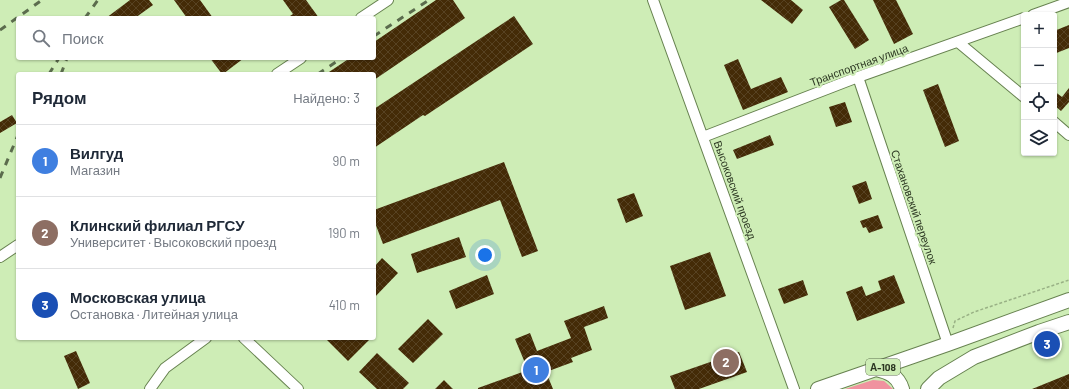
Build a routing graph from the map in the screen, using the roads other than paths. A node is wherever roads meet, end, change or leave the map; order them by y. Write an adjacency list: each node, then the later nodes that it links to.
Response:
1 (388, 0): 5 (street)
2 (653, 0): 14 (street, Высоковский проезд)
3 (1069, 2): 4 (street)
4 (1041, 12)
5 (364, 16)
6 (1021, 19): 7 (street, Транспортная улица)
7 (958, 42): 10 (street, Транспортная улица); 11 (street)
8 (298, 60): 9 (street)
9 (280, 72)
10 (858, 77): 14 (street, Транспортная улица); 19 (street, Стахановский переулок)
11 (1021, 94)
12 (1057, 125): 13 (street)
13 (1069, 135)
14 (703, 137): 25 (street, Высоковский проезд)
15 (16, 246): 16 (street)
16 (0, 257)
17 (1069, 300): 19 (highway, А-108)
18 (1069, 322): 28 (highway)
19 (950, 339): 22 (highway, А-108)
20 (203, 340): 23 (street)
21 (246, 340): 24 (street)
22 (876, 369): 26 (highway, А-108); 27 (highway)
23 (150, 389)
24 (298, 389)
25 (794, 389)
26 (818, 389)
27 (902, 389)
28 (928, 389)

